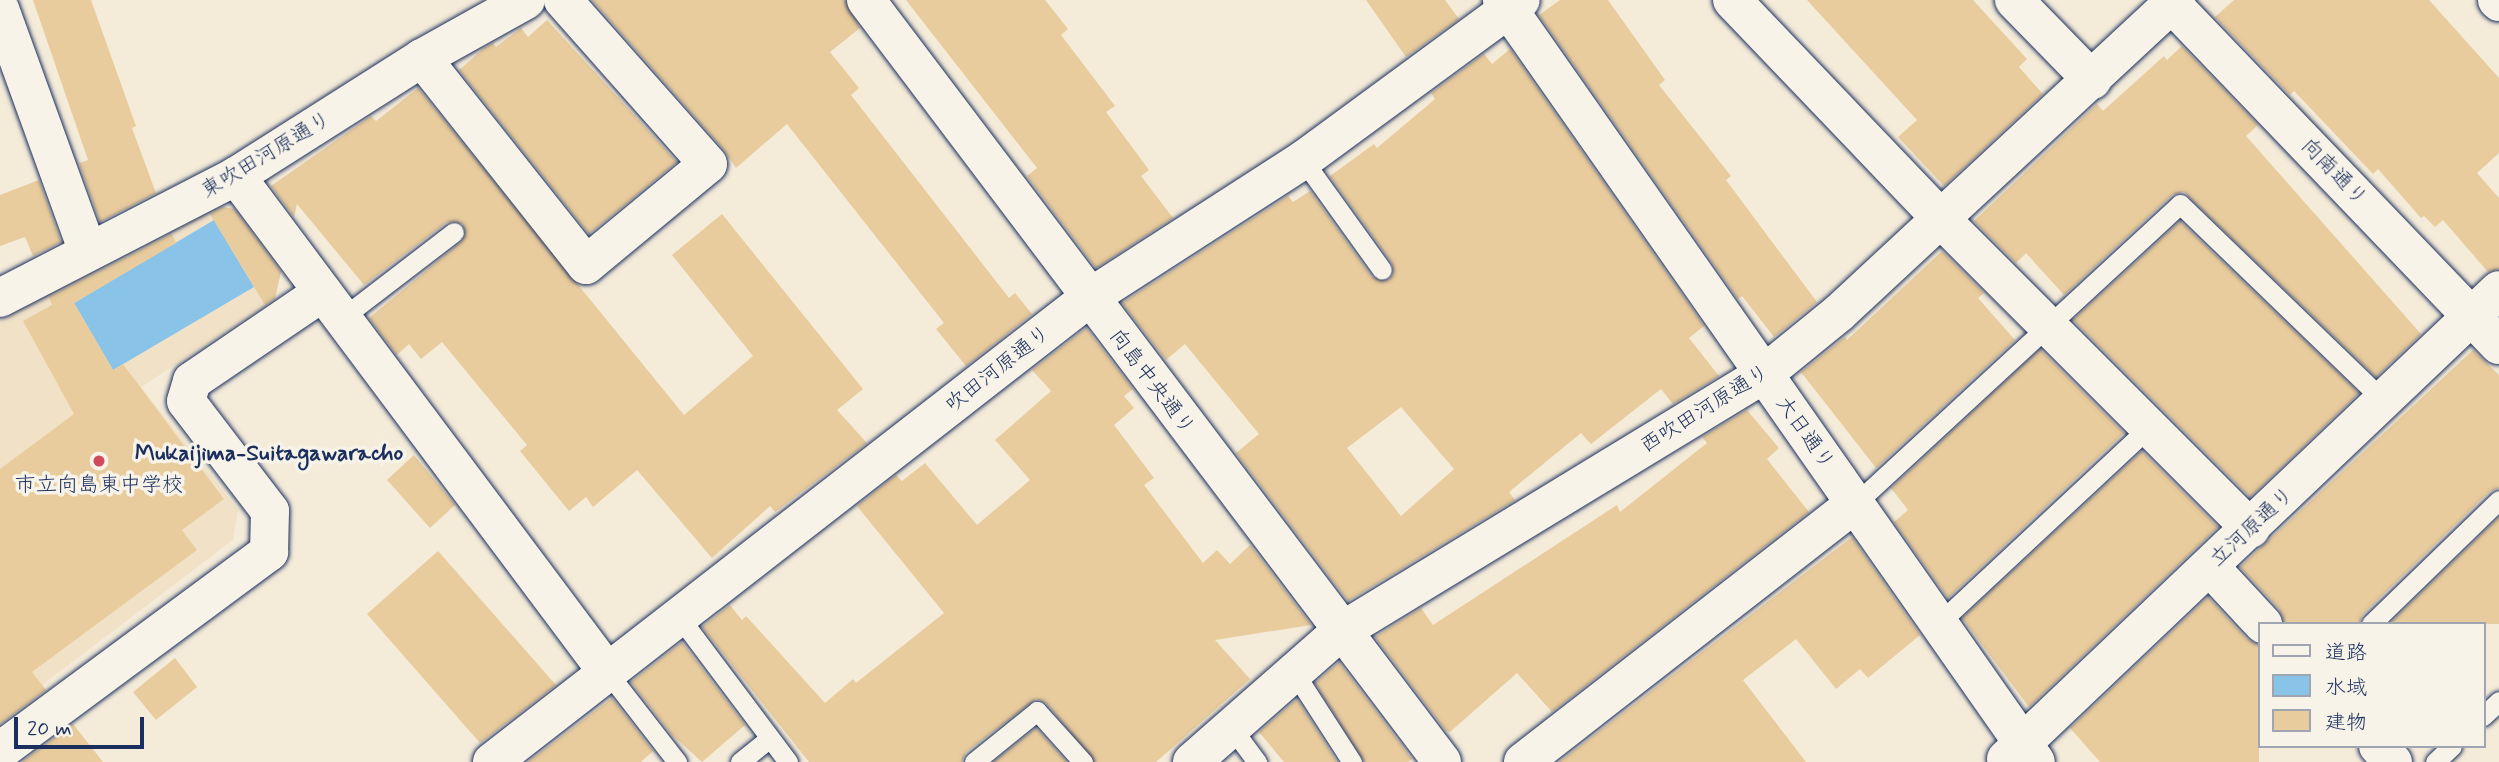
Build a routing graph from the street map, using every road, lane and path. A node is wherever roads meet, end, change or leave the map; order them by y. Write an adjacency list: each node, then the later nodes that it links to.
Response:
1 (526, 0): 9 (street, 東吹田河原通り)
2 (563, 0): 9 (street)
3 (866, 0): 18 (street, 向島中央通り)
4 (1731, 0): 13 (street)
5 (2014, 0): 10 (street)
6 (2172, 1): 10 (street, 西吹田河原通り); 19 (street, 向南通り)
7 (1510, 3): 11 (street, 吹田河原通り); 23 (street, 大日通り)
8 (0, 9): 15 (street)
9 (422, 58): 12 (street, 東吹田河原通り)
10 (2092, 80): 13 (street, 西吹田河原通り)
11 (1303, 160): 16 (lane); 18 (street, 吹田河原通り)
12 (236, 176): 15 (street, 東吹田河原通り); 20 (street)
13 (1941, 219): 21 (street); 23 (street, 西吹田河原通り)
14 (454, 232): 20 (lane)
15 (88, 252): 17 (street, 東吹田河原通り)
16 (1382, 270)
17 (0, 298)
18 (1089, 298): 30 (street, 吹田河原通り); 34 (street, 向島中央通り)
19 (2486, 303): 22 (street, 向南通り); 24 (street, 立河原通り)
20 (332, 305): 36 (street); 43 (street)
21 (2046, 324): 24 (lane); 25 (street); 27 (lane)
22 (2499, 345)
23 (1764, 374): 27 (street, 大日通り); 34 (street, 西吹田河原通り)
24 (2385, 402): 28 (street, 立河原通り)
25 (2149, 427): 28 (street); 33 (lane)
26 (2499, 500): 32 (lane)
27 (1855, 504): 33 (street, 大日通り); 55 (street)
28 (2250, 529): 29 (street, 立河原通り)
29 (2210, 567): 31 (street); 44 (street, 立河原通り)
30 (680, 618): 36 (street, 吹田河原通り); 40 (lane)
31 (2261, 622)
32 (2373, 622)
33 (1939, 623): 44 (street, 大日通り)
34 (1340, 632): 35 (street, 西吹田河原通り); 54 (street, 向島中央通り)
35 (1292, 669): 39 (street, 西吹田河原通り); 53 (lane)
36 (608, 673): 45 (street, 吹田河原通り); 46 (lane)
37 (2499, 701): 38 (lane)
38 (2485, 714)
39 (1230, 727): 51 (street, 西吹田河原通り); 52 (lane)
40 (770, 738): 47 (lane); 48 (lane)
41 (2380, 748): 56 (street)
42 (2450, 748): 57 (lane)
43 (0, 751)
44 (2021, 755)
45 (492, 762)
46 (677, 762)
47 (740, 762)
48 (788, 762)
49 (974, 762): 50 (lane)
50 (1083, 762)
51 (1192, 762)
52 (1257, 762)
53 (1352, 762)
54 (1442, 762)
55 (1523, 762)
56 (2393, 762)
57 (2435, 762)

